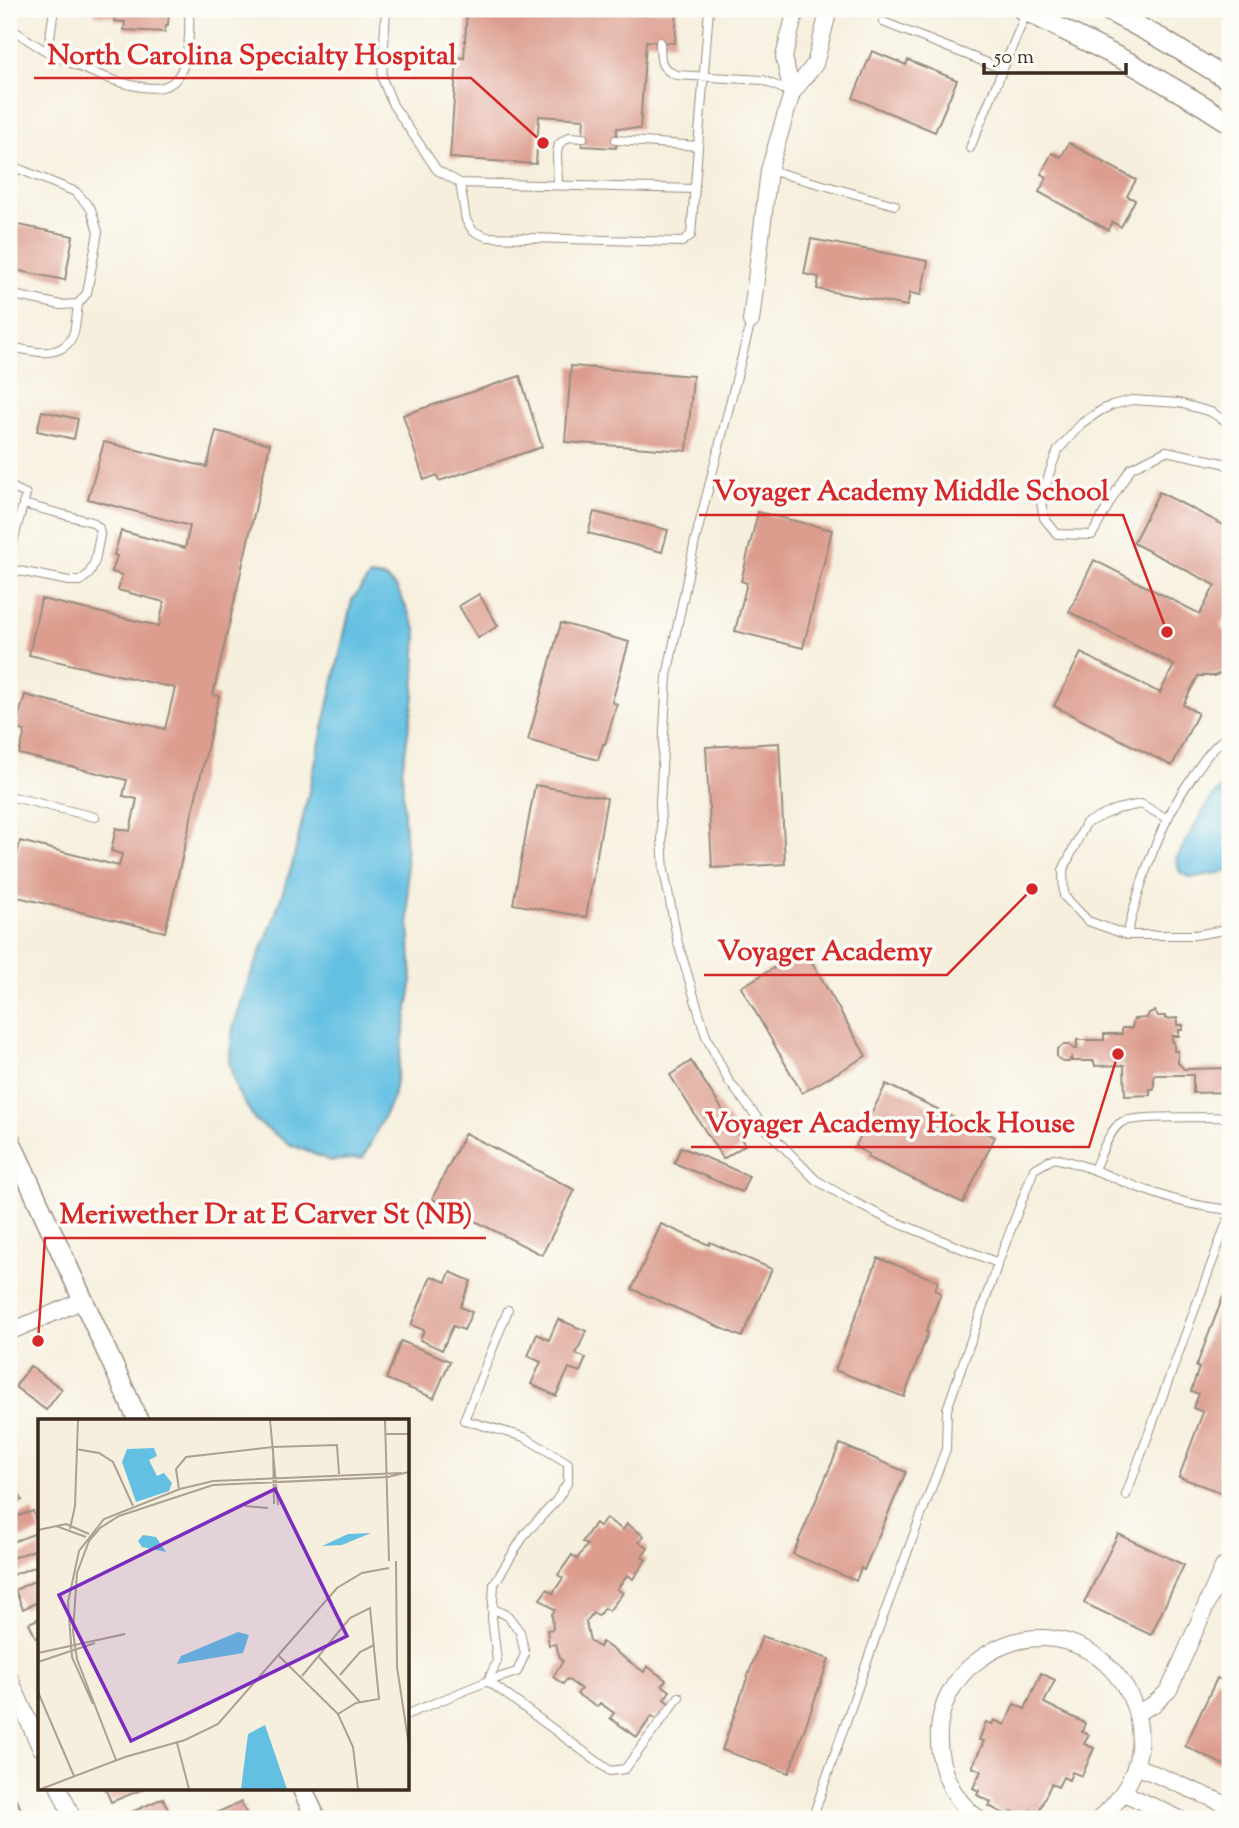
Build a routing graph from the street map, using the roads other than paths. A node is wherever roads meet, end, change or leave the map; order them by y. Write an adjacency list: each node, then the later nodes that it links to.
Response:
1 (54, 9): 12 (lane)
2 (386, 9): 24 (lane)
3 (709, 9): 14 (lane)
4 (796, 9): 16 (street)
5 (829, 9): 16 (street)
6 (1105, 9): 15 (street)
7 (189, 10): 12 (lane)
8 (1025, 10): 13 (lane); 17 (street)
9 (883, 22): 13 (lane)
10 (9, 27): 12 (lane)
11 (660, 42): 14 (lane)
12 (48, 52)
13 (1003, 69): 21 (lane)
14 (704, 75): 16 (lane); 20 (lane)
15 (1230, 81)
16 (792, 93): 23 (street)
17 (1230, 123)
18 (583, 138): 25 (lane)
19 (616, 140): 20 (lane)
20 (698, 146): 26 (lane)
21 (970, 148)
22 (9, 165): 29 (lane)
23 (769, 170): 27 (lane); 30 (street)
24 (460, 183): 25 (lane); 26 (lane)
25 (558, 186): 26 (lane)
26 (695, 189)
27 (895, 205)
28 (9, 294): 29 (lane)
29 (78, 304): 31 (lane)
30 (751, 321): 48 (lane)
31 (9, 346)
32 (1230, 424): 33 (lane)
33 (1230, 468)
34 (9, 486): 35 (lane)
35 (23, 504): 36 (lane); 37 (lane)
36 (9, 556)
37 (9, 569)
38 (1230, 734): 41 (lane)
39 (9, 796): 40 (lane)
40 (95, 817)
41 (1166, 818): 43 (lane); 43 (lane)
42 (1230, 929): 43 (lane)
43 (1127, 935)
44 (1230, 1113): 46 (lane)
45 (9, 1138): 49 (street)
46 (1094, 1169): 47 (lane); 48 (lane)
47 (1230, 1212): 53 (lane)
48 (998, 1263): 70 (lane)
49 (84, 1300): 51 (street); 52 (street)
50 (508, 1310): 56 (lane)
51 (9, 1332)
52 (138, 1419)
53 (1126, 1495)
54 (1230, 1547): 55 (lane)
55 (1223, 1567): 61 (street)
56 (492, 1608): 58 (lane); 58 (lane)
57 (9, 1677): 62 (street)
58 (488, 1681): 59 (lane); 60 (lane)
59 (679, 1697)
60 (410, 1713)
61 (1137, 1713): 63 (street); 71 (street)
62 (38, 1742)
63 (1136, 1766): 66 (street); 67 (street)
64 (60, 1790): 68 (street)
65 (303, 1790): 69 (street)
66 (1124, 1793): 72 (street); 73 (street)
67 (1230, 1806)
68 (73, 1819)
69 (316, 1819)
70 (812, 1819)
71 (979, 1819)
72 (1099, 1819)
73 (1180, 1819)

